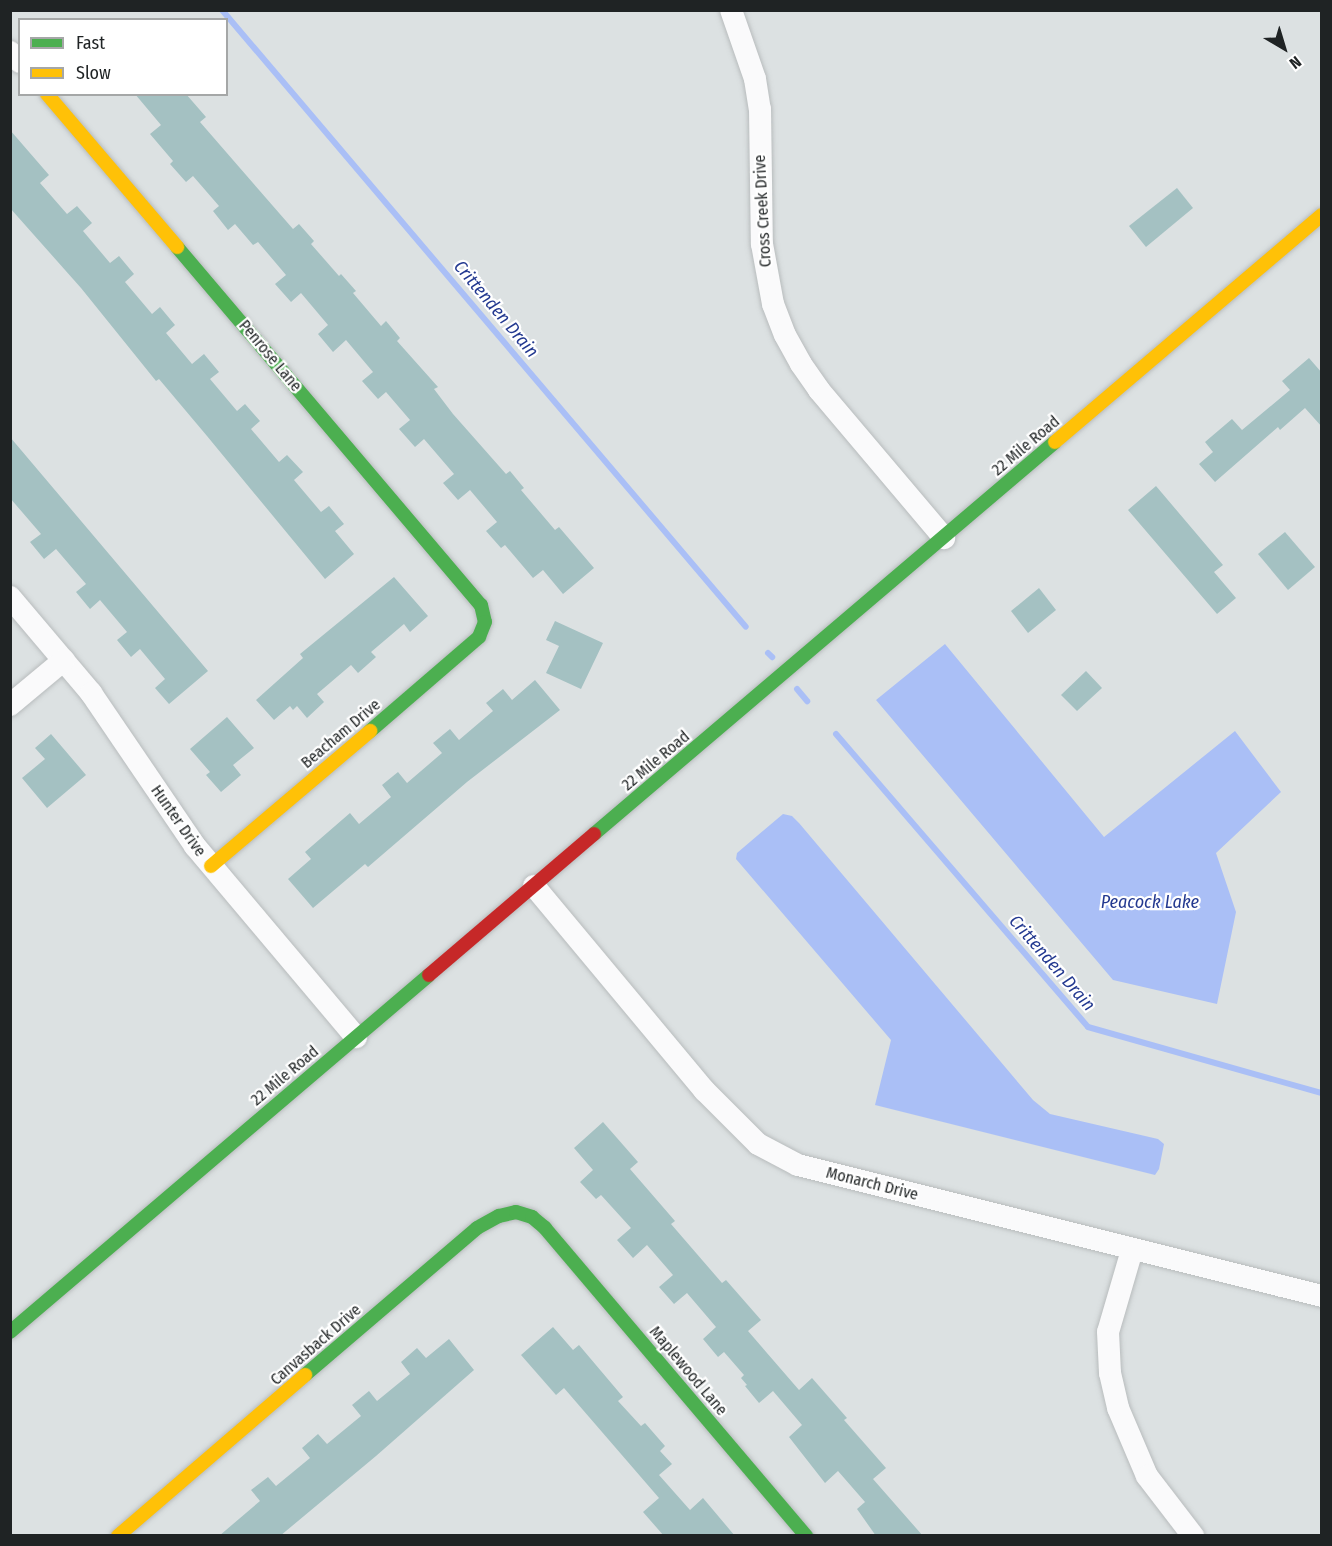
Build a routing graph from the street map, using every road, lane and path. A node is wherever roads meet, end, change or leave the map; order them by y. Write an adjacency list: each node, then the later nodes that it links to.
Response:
1 (731, 10): 4 (street, Cross Creek Drive)
2 (49, 96): 6 (street, Penrose Lane)
3 (1322, 215): 4 (street, 22 Mile Road)
4 (944, 538): 10 (street, 22 Mile Road)
5 (10, 597): 7 (street, Hunter Drive)
6 (485, 622): 9 (street, Beacham Drive)
7 (64, 660): 8 (street); 9 (street, Hunter Drive)
8 (10, 705)
9 (211, 866): 11 (street, Hunter Drive)
10 (534, 886): 11 (street, 22 Mile Road); 13 (street, Monarch Drive)
11 (356, 1037): 15 (street, 22 Mile Road)
12 (545, 1228): 16 (street, Canvasback Drive); 17 (street, Maplewood Lane)
13 (1132, 1250): 14 (street, Monarch Drive); 18 (street)
14 (1322, 1296)
15 (10, 1332)
16 (118, 1536)
17 (806, 1536)
18 (1192, 1536)

